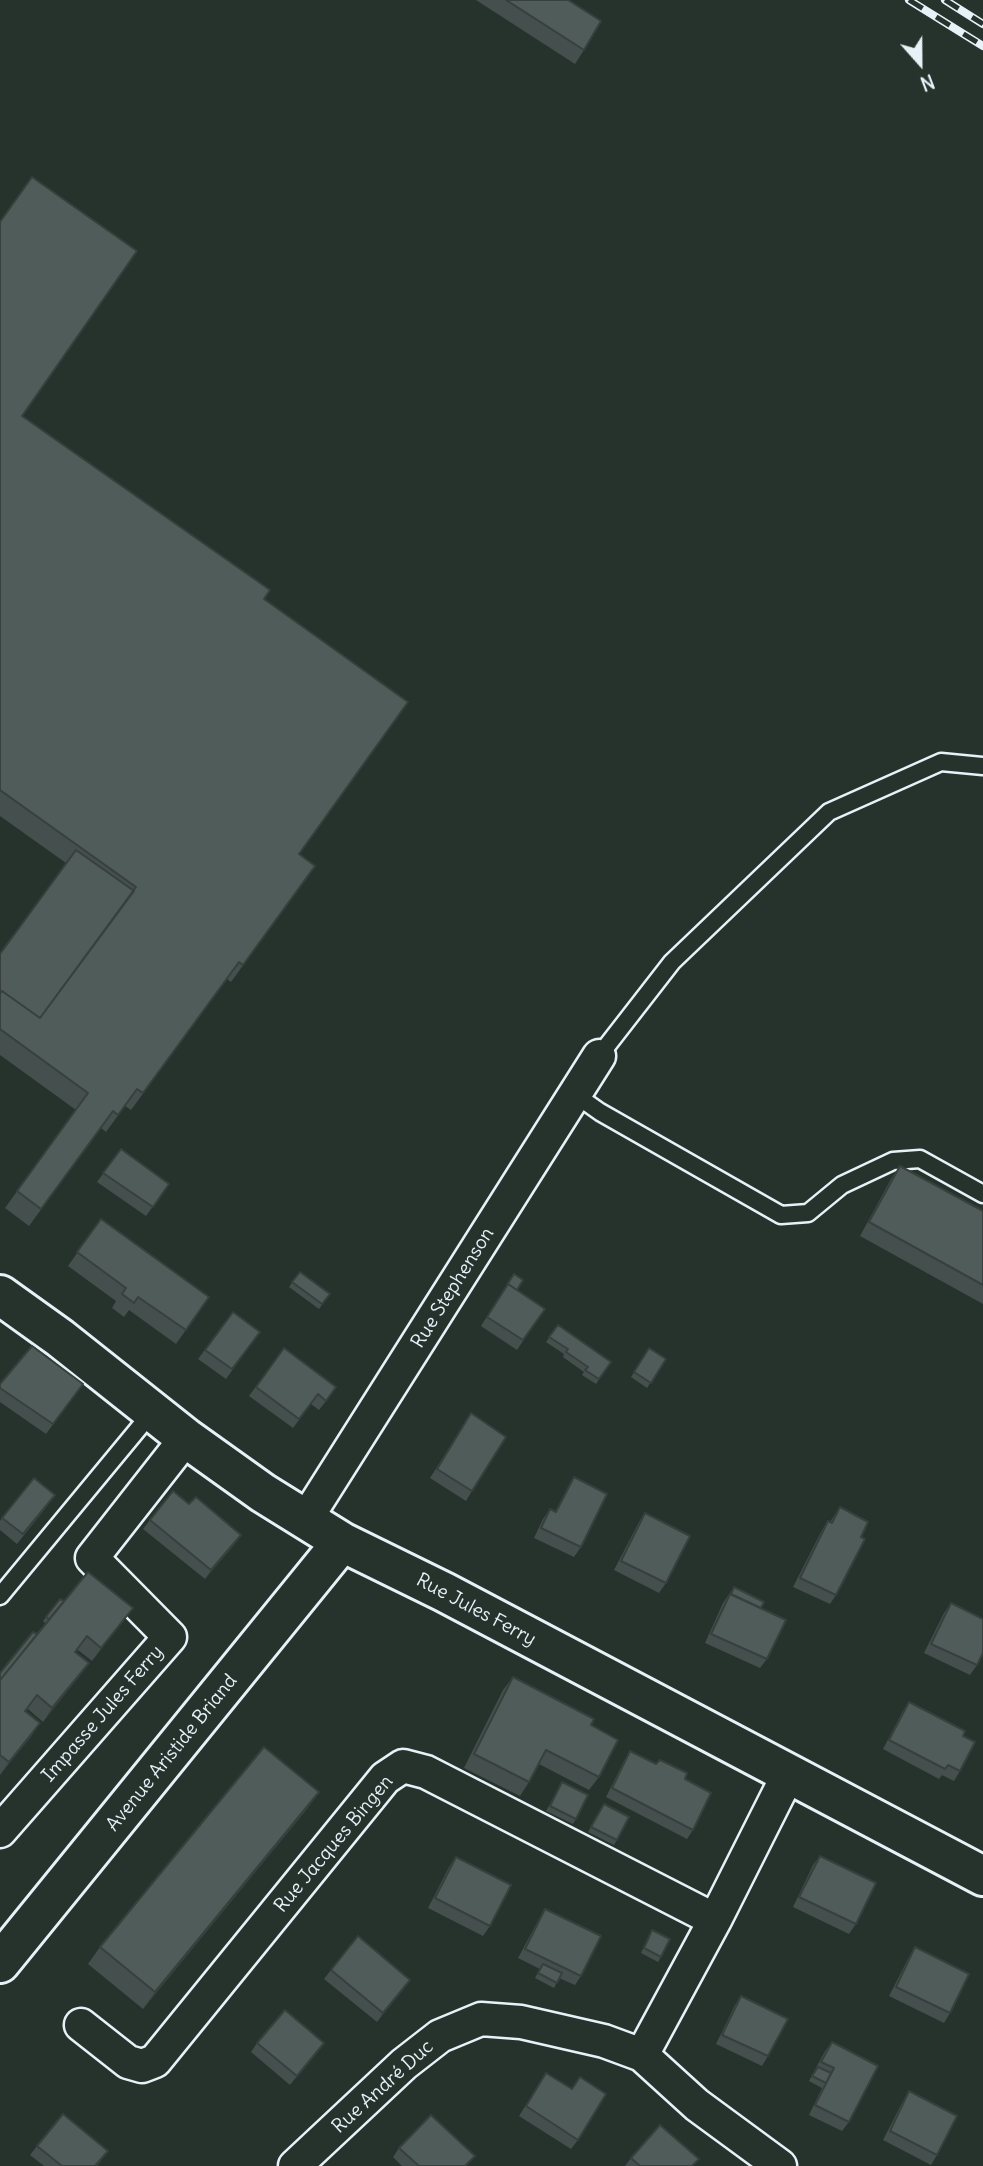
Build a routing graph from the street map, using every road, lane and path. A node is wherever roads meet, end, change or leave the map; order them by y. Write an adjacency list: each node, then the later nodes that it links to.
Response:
1 (983, 766): 2 (lane)
2 (599, 1056): 3 (street, Rue Stephenson)
3 (576, 1095): 4 (lane); 8 (street, Rue Stephenson)
4 (983, 1194)
5 (0, 1295): 6 (street, Rue Jules Ferry)
6 (153, 1411): 7 (street, Rue Jules Ferry); 10 (lane)
7 (186, 1438): 8 (street, Rue Jules Ferry); 12 (street, Impasse Jules Ferry)
8 (306, 1519): 9 (street, Rue Jules Ferry)
9 (342, 1542): 11 (street, Rue Jules Ferry); 15 (street, Avenue Aristide Briand)
10 (0, 1596)
11 (788, 1775): 13 (street, Rue Jules Ferry); 14 (street)
12 (0, 1831)
13 (983, 1876)
14 (715, 1920): 16 (street, Rue Jacques Bingen); 17 (street)
15 (0, 1963)
16 (81, 2025)
17 (642, 2055): 18 (street, Rue André Duc); 19 (street, Rue André Duc)
18 (295, 2166)
19 (780, 2166)

